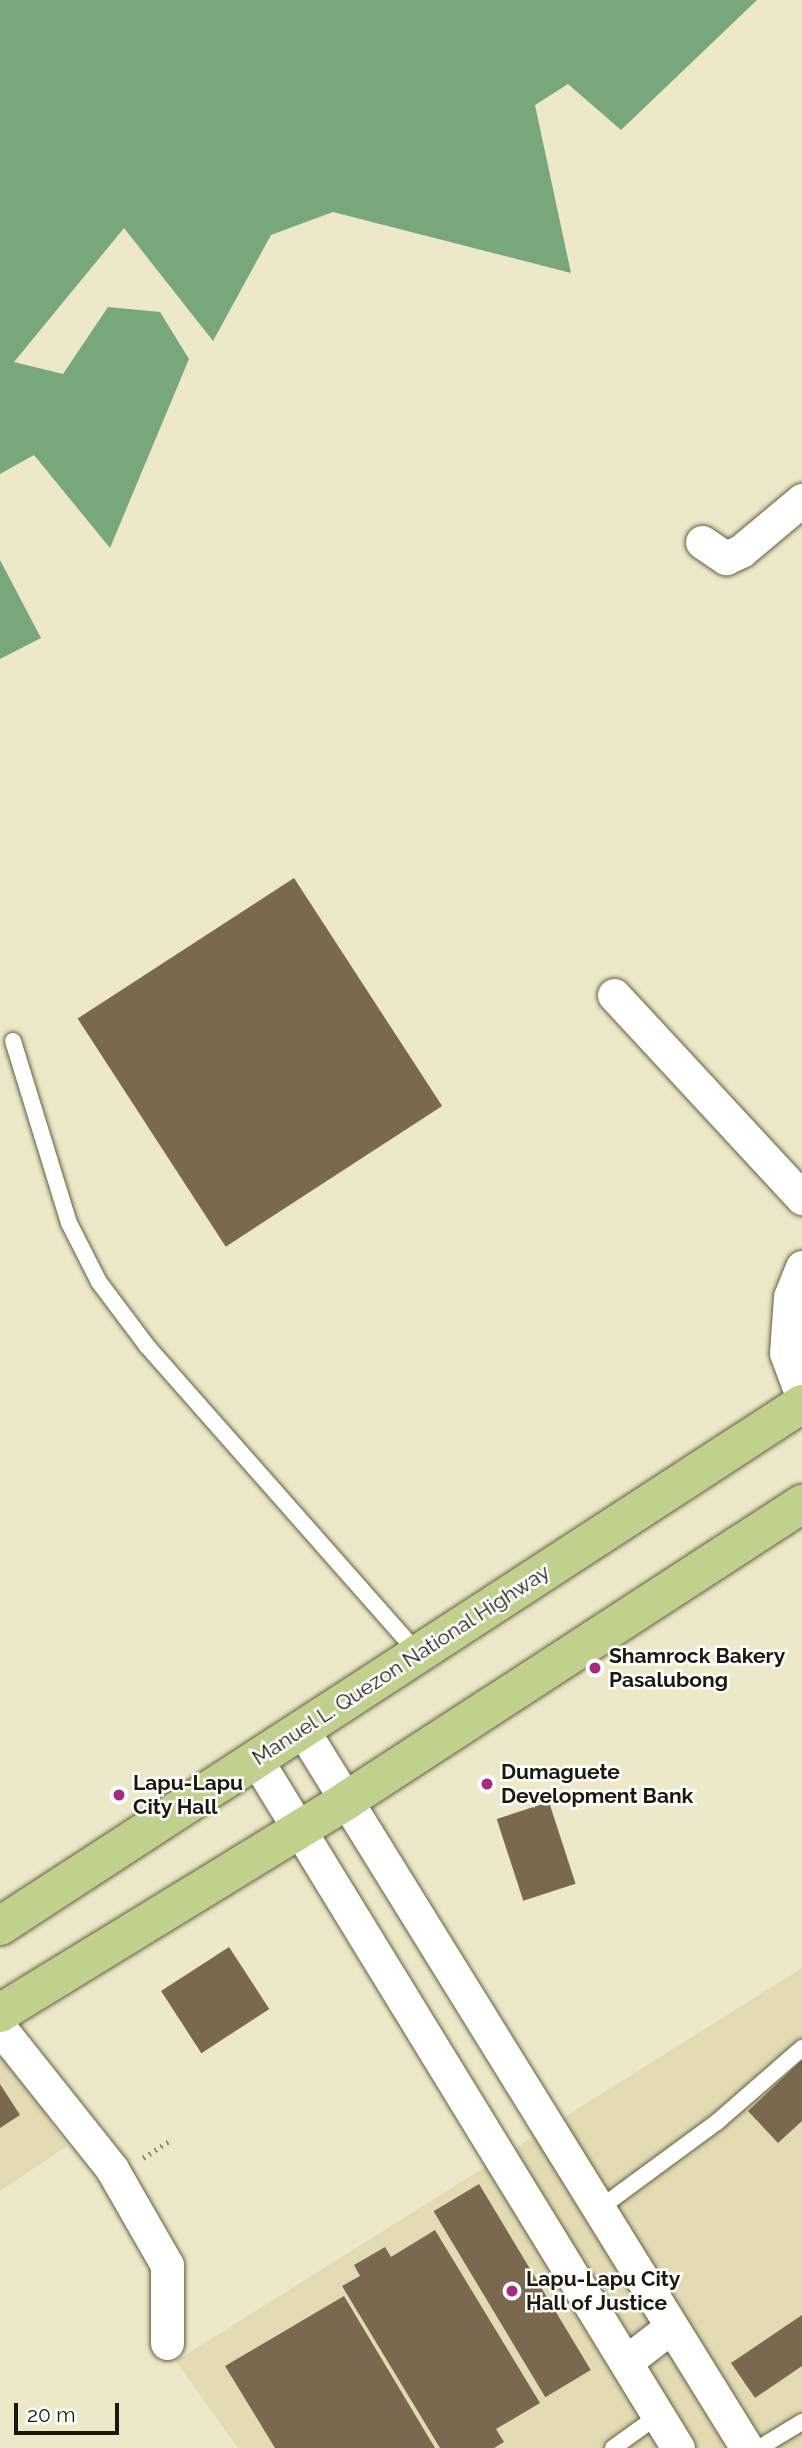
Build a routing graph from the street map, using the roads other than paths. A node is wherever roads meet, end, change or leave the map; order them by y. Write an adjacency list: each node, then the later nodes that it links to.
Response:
1 (802, 499): 2 (street)
2 (702, 542)
3 (614, 995): 5 (street)
4 (13, 1041): 10 (lane)
5 (802, 1198)
6 (802, 1267): 7 (street)
7 (802, 1396)
8 (802, 1404): 10 (main road, Manuel L. Quezon National Highway)
9 (802, 1504): 13 (main road)
10 (418, 1653): 11 (main road, Manuel L. Quezon National Highway)
11 (302, 1729): 12 (main road, Manuel L. Quezon National Highway); 13 (street)
12 (256, 1759): 14 (street); 15 (main road, Manuel L. Quezon National Highway)
13 (347, 1800): 14 (main road); 19 (street)
14 (301, 1827): 16 (main road); 22 (street)
15 (0, 1926)
16 (0, 2013)
17 (0, 2028): 21 (street)
18 (802, 2048): 19 (lane)
19 (600, 2208): 20 (street)
20 (671, 2328): 22 (street); 27 (street)
21 (166, 2343)
22 (627, 2361): 23 (street)
23 (659, 2415): 25 (lane); 26 (street)
24 (802, 2422): 28 (lane)
25 (613, 2448)
26 (678, 2448)
27 (747, 2448)
28 (759, 2448)

